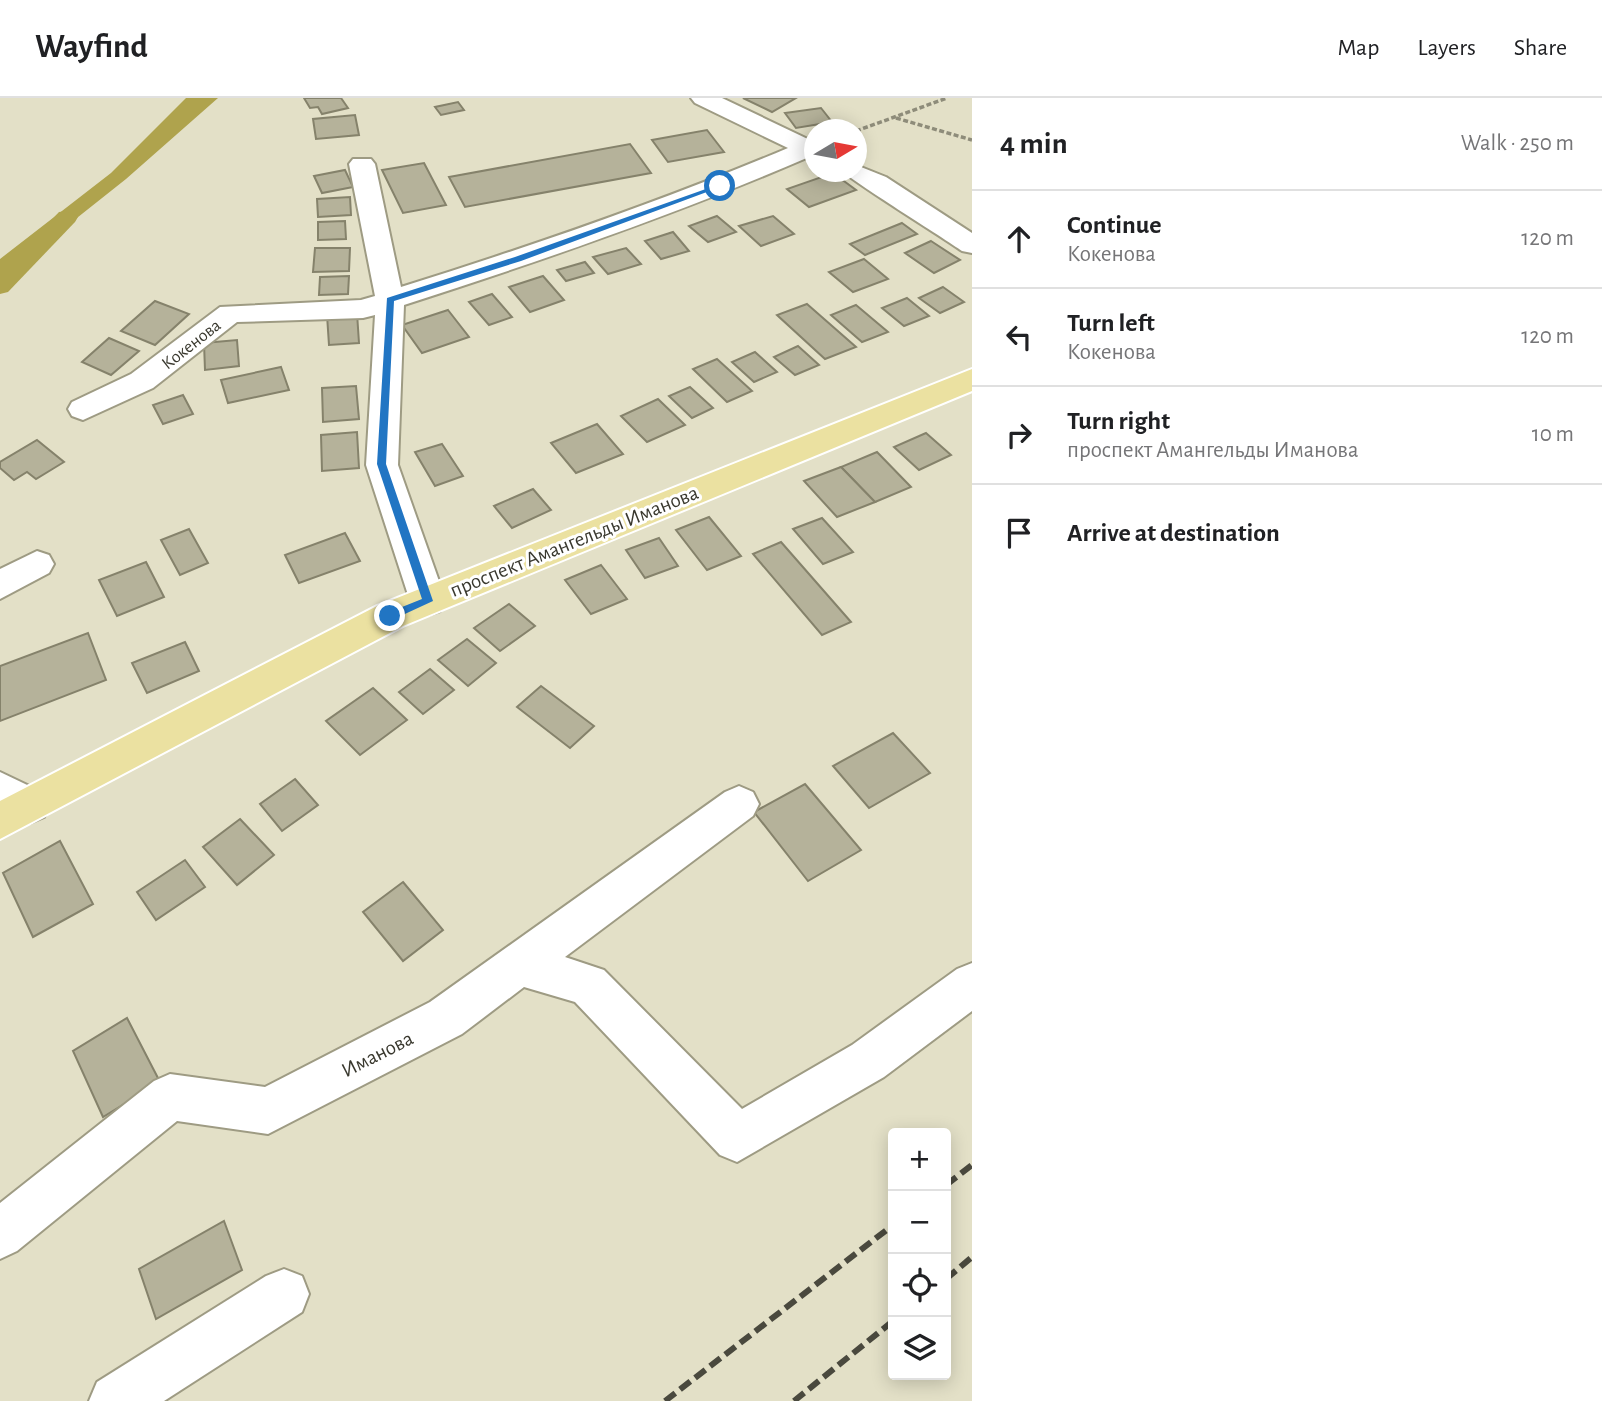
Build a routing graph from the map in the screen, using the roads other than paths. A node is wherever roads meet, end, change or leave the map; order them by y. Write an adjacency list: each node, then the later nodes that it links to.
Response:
1 (703, 98): 2 (street)
2 (804, 145)
3 (804, 152): 7 (street, Кокенова)
4 (362, 164): 7 (street)
5 (867, 177): 6 (street)
6 (972, 245)
7 (390, 300): 9 (street, Кокенова); 12 (street)
8 (972, 379): 12 (main road, проспект Амангельды Иманова)
9 (83, 409)
10 (37, 564): 11 (street)
11 (0, 586)
12 (428, 601): 14 (main road, проспект Амангельды Иманова)
13 (739, 804): 15 (street, Иманова)
14 (10, 805)
15 (519, 965): 16 (street); 17 (street, Иманова)
16 (972, 984)
17 (0, 1234)
18 (284, 1294): 19 (street)
19 (116, 1401)

